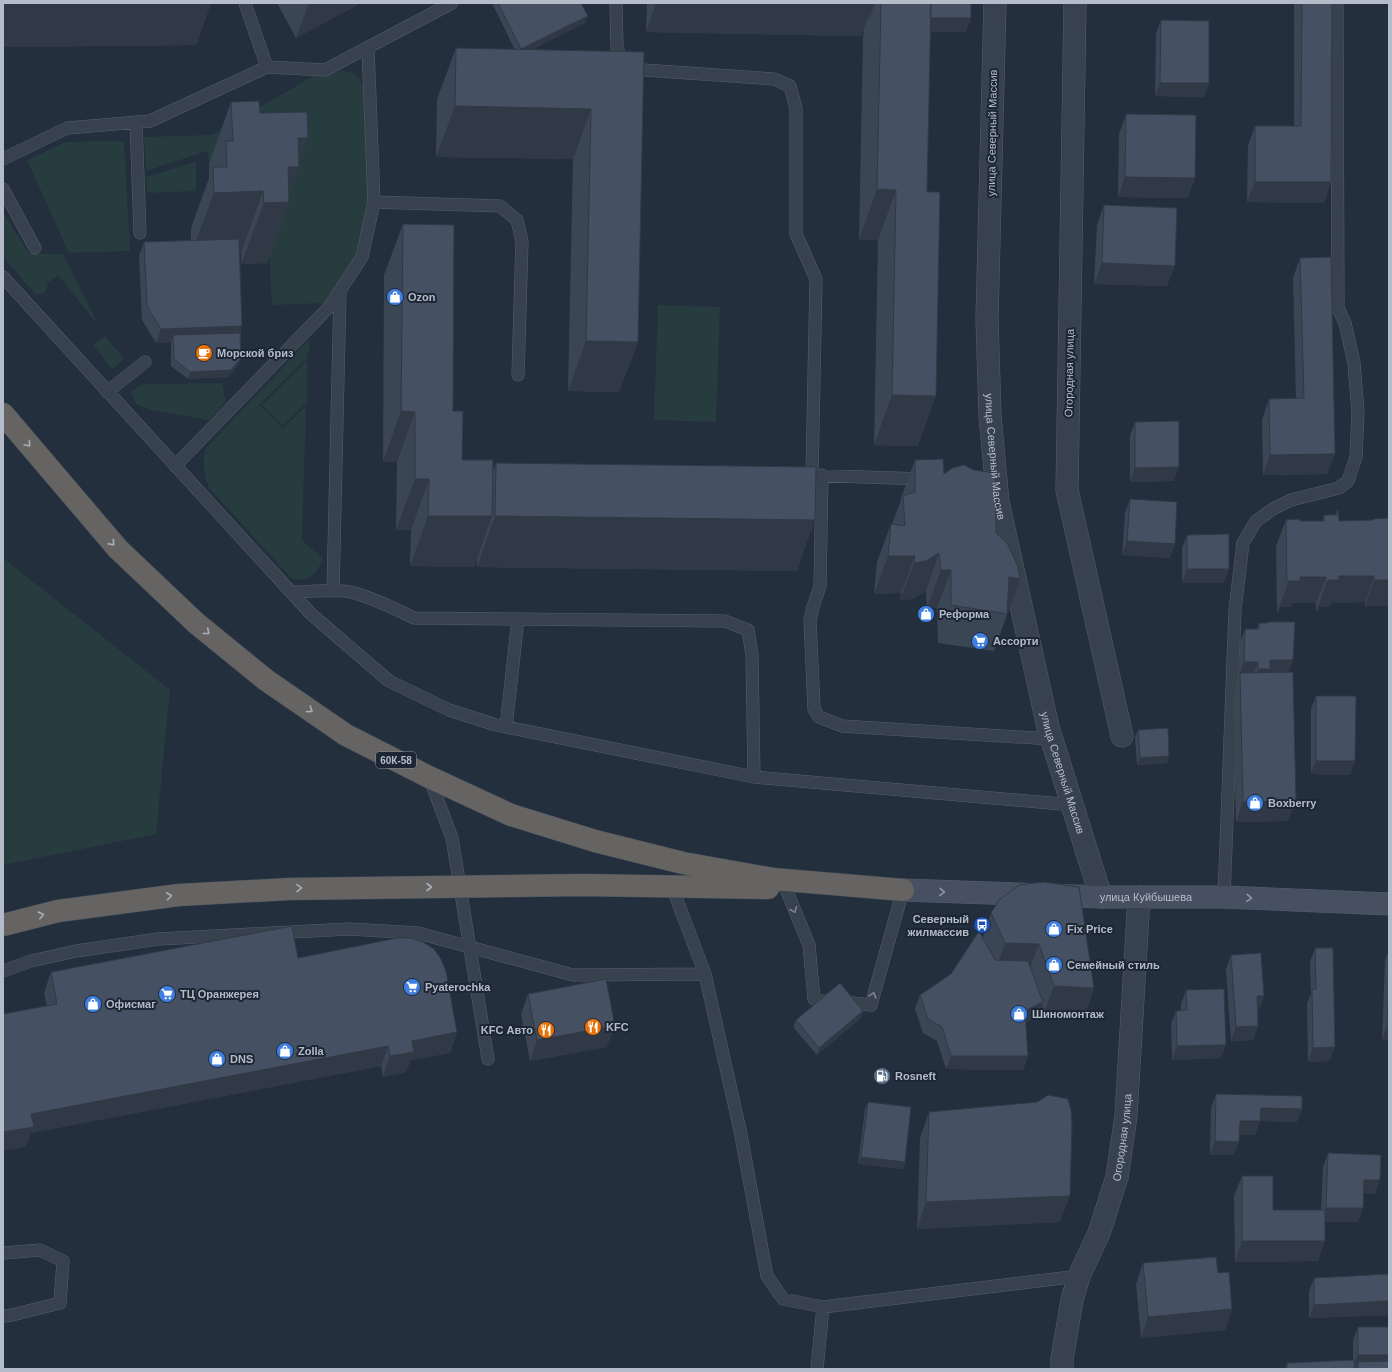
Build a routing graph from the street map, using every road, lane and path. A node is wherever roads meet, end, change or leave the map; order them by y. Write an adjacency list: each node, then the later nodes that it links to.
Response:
1 (245, 3): 8 (lane)
2 (452, 3): 7 (lane)
3 (616, 3): 23 (lane)
4 (995, 3): 30 (street, улица Северный Массив)
5 (1075, 3): 29 (street, Огородная улица)
6 (1337, 3): 40 (lane)
7 (368, 48): 8 (lane); 12 (lane)
8 (267, 67): 9 (lane)
9 (136, 122): 10 (lane); 13 (lane)
10 (3, 159)
11 (3, 189): 14 (lane)
12 (374, 202): 16 (lane); 18 (lane)
13 (140, 233)
14 (34, 248)
15 (3, 277): 19 (lane)
16 (340, 291): 21 (lane); 25 (lane)
17 (146, 362): 19 (lane)
18 (518, 375)
19 (107, 392): 21 (lane)
20 (3, 414): 31 (highway, 60К-58, one-way to 31)
21 (175, 466): 26 (lane)
22 (797, 475): 23 (lane)
23 (817, 475): 24 (lane); 30 (lane)
24 (933, 479)
25 (333, 591): 26 (lane); 27 (lane)
26 (292, 592): 28 (lane)
27 (518, 619): 28 (lane); 32 (lane)
28 (506, 727): 32 (lane)
29 (1122, 736)
30 (1052, 739): 33 (street, улица Северный Массив)
31 (429, 777): 34 (highway, 60К-58); 35 (lane)
32 (754, 777): 33 (lane)
33 (1073, 805): 39 (street, улица Северный Массив)
34 (779, 884): 36 (highway); 37 (highway, 60К-58); 37 (lane, one-way to 37)
35 (460, 887): 36 (highway); 42 (highway, one-way to 35); 43 (lane)
36 (672, 887): 45 (lane)
37 (903, 890): 39 (main road, улица Куйбышева, one-way to 39)
38 (1139, 896): 39 (main road, улица Куйбышева); 40 (main road, улица Куйбышева); 48 (street, Огородная улица)
39 (1101, 897)
40 (1224, 897): 41 (main road, улица Куйбышева, one-way to 41)
41 (1389, 904)
42 (3, 925)
43 (470, 946): 44 (lane); 45 (lane); 46 (lane)
44 (3, 971)
45 (704, 974): 49 (lane)
46 (488, 1059)
47 (3, 1253): 50 (lane)
48 (1079, 1276): 49 (lane); 52 (street, Огородная улица)
49 (822, 1307): 51 (lane)
50 (3, 1316)
51 (817, 1369)
52 (1062, 1369)

